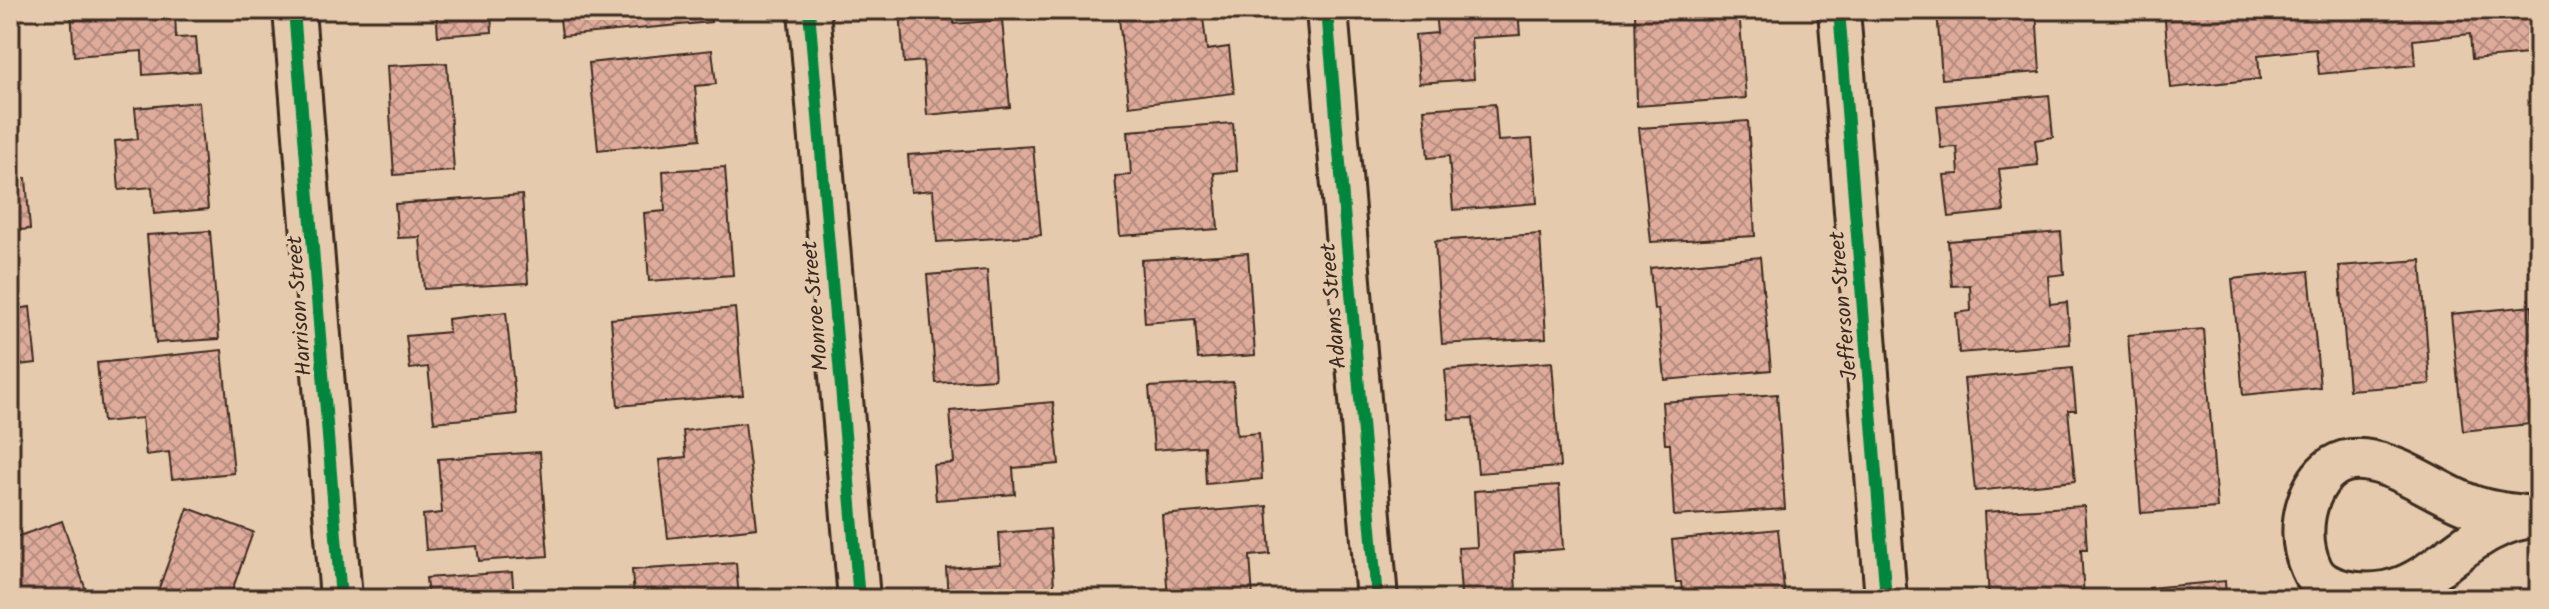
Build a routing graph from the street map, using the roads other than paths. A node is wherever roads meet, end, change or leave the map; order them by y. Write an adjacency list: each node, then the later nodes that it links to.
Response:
1 (294, 10): 6 (street, Harrison Street)
2 (809, 10): 7 (street, Monroe Street)
3 (1327, 10): 8 (street, Adams Street)
4 (1839, 10): 9 (street, Jefferson Street)
5 (2535, 517): 5 (street)
6 (341, 599)
7 (859, 599)
8 (1377, 599)
9 (1886, 599)

